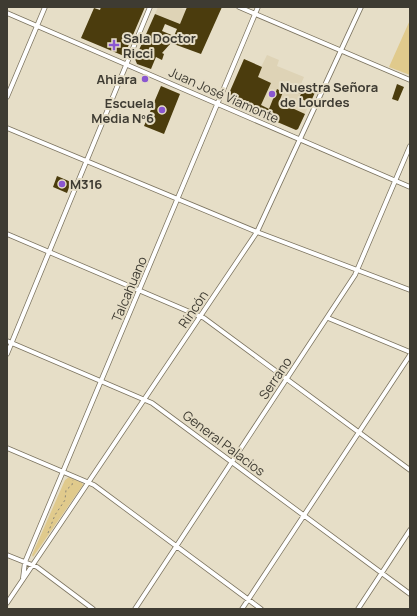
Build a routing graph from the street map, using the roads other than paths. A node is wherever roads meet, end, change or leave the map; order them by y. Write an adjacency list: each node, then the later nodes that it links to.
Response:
1 (45, 7): 8 (street)
2 (150, 7): 10 (street)
3 (239, 7): 7 (street)
4 (258, 7): 7 (street, Talcahuano)
5 (361, 7): 9 (street, Rincón)
6 (7, 13): 8 (street, Juan José Viamonte)
7 (255, 14): 9 (street); 13 (street, Talcahuano)
8 (37, 26): 10 (street, Juan José Viamonte); 12 (street)
9 (341, 51): 11 (street); 15 (street, Rincón)
10 (128, 65): 13 (street, Juan José Viamonte); 17 (street)
11 (410, 80)
12 (7, 97)
13 (218, 103): 15 (street, Juan José Viamonte); 20 (street, Talcahuano)
14 (7, 128): 17 (street)
15 (300, 140): 18 (street, Juan José Viamonte); 21 (street, Rincón)
16 (410, 146): 18 (street, Serrano)
17 (87, 161): 20 (street); 23 (street)
18 (395, 180): 19 (street, Juan José Viamonte); 24 (street, Serrano)
19 (410, 187)
20 (178, 198): 21 (street); 25 (street, Talcahuano)
21 (257, 232): 24 (street); 27 (street, Rincón)
22 (7, 234): 23 (street)
23 (48, 252): 25 (street); 29 (street)
24 (357, 270): 26 (street); 28 (street, Serrano)
25 (140, 290): 27 (street); 34 (street, Talcahuano)
26 (410, 290)
27 (200, 316): 33 (street); 35 (street, Rincón)
28 (328, 318): 30 (street); 33 (street, Serrano)
29 (9, 342): 31 (street); 34 (street, General Palacios)
30 (410, 352)
31 (7, 354)
32 (410, 355): 36 (street)
33 (287, 378): 36 (street); 38 (street, Serrano)
34 (101, 381): 35 (street, General Palacios); 40 (street, Talcahuano)
35 (144, 399): 38 (street, General Palacios); 41 (street, Rincón)
36 (358, 431): 39 (street); 42 (street)
37 (7, 448): 40 (street)
38 (233, 462): 42 (street, General Palacios); 44 (street, Serrano)
39 (410, 470)
40 (64, 472): 41 (street); 46 (street, Talcahuano)
41 (88, 482): 44 (street); 47 (street, Rincón)
42 (303, 515): 48 (street, General Palacios); 51 (street)
43 (410, 530): 48 (street)
44 (177, 546): 51 (street); 54 (street, Serrano)
45 (7, 555): 46 (street)
46 (25, 562): 47 (street); 49 (street, Talcahuano)
47 (33, 565): 49 (street, Rincón); 53 (street)
48 (382, 574): 50 (street, General Palacios); 57 (street)
49 (23, 580): 52 (street, Rincón)
50 (410, 594)
51 (248, 600): 55 (street); 56 (street)
52 (7, 603)
53 (93, 609)
54 (135, 609)
55 (242, 609)
56 (261, 609)
57 (358, 609)

